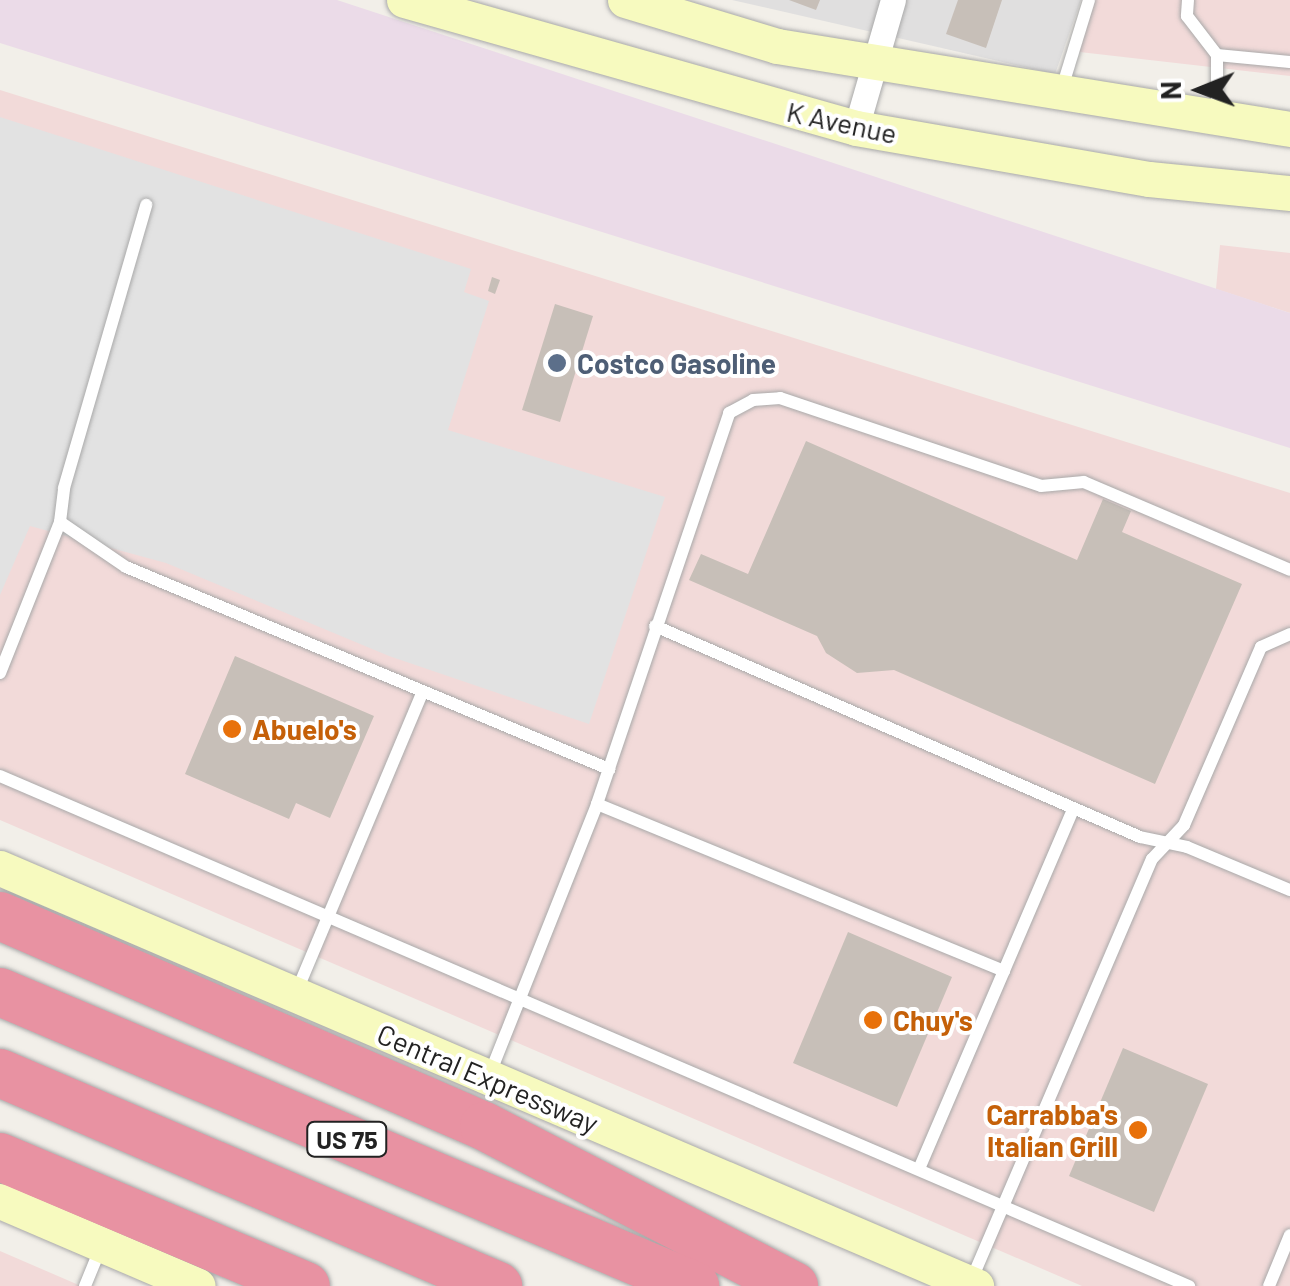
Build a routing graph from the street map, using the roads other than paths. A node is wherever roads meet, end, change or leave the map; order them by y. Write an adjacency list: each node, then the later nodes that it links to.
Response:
1 (404, 0): 7 (main road, K Avenue)
2 (624, 0): 6 (main road)
3 (893, 0): 9 (street)
4 (1089, 0): 11 (lane)
5 (1188, 0): 8 (lane)
6 (684, 8): 9 (main road)
7 (485, 13): 13 (main road, K Avenue)
8 (1217, 56): 10 (lane); 12 (lane)
9 (874, 60): 11 (main road); 13 (street)
10 (1290, 62)
11 (1060, 93): 12 (main road)
12 (1217, 120): 14 (main road)
13 (856, 128): 15 (main road, K Avenue)
14 (1290, 129)
15 (1290, 193)
16 (146, 206): 17 (lane)
17 (60, 522): 21 (lane); 22 (lane)
18 (1290, 570): 19 (lane)
19 (655, 626): 23 (lane); 26 (lane)
20 (1290, 634): 27 (lane)
21 (0, 673)
22 (421, 695): 23 (lane); 31 (lane)
23 (608, 769): 25 (lane)
24 (0, 776): 31 (lane)
25 (596, 804): 32 (lane); 35 (lane)
26 (1074, 809): 27 (lane); 32 (lane)
27 (1167, 843): 29 (lane); 41 (lane)
28 (0, 868): 34 (main road, Central Expressway)
29 (1290, 890)
30 (0, 916): 50 (highway)
31 (328, 918): 34 (lane); 35 (lane)
32 (1004, 971): 39 (lane)
33 (0, 992): 49 (highway, US 75)
34 (295, 996): 37 (main road, Central Expressway)
35 (520, 1001): 37 (lane); 39 (lane)
36 (0, 1073): 48 (highway, US 75)
37 (488, 1078): 44 (main road, Central Expressway)
38 (0, 1157): 47 (highway)
39 (919, 1170): 41 (lane)
40 (0, 1201): 43 (main road)
41 (1003, 1205): 44 (lane); 51 (lane)
42 (1290, 1235): 52 (lane)
43 (102, 1245): 45 (lane); 46 (main road)
44 (973, 1285)
45 (85, 1286)
46 (198, 1286)
47 (306, 1286)
48 (498, 1286)
49 (695, 1286)
50 (794, 1286)
51 (1189, 1286)
52 (1269, 1286)

